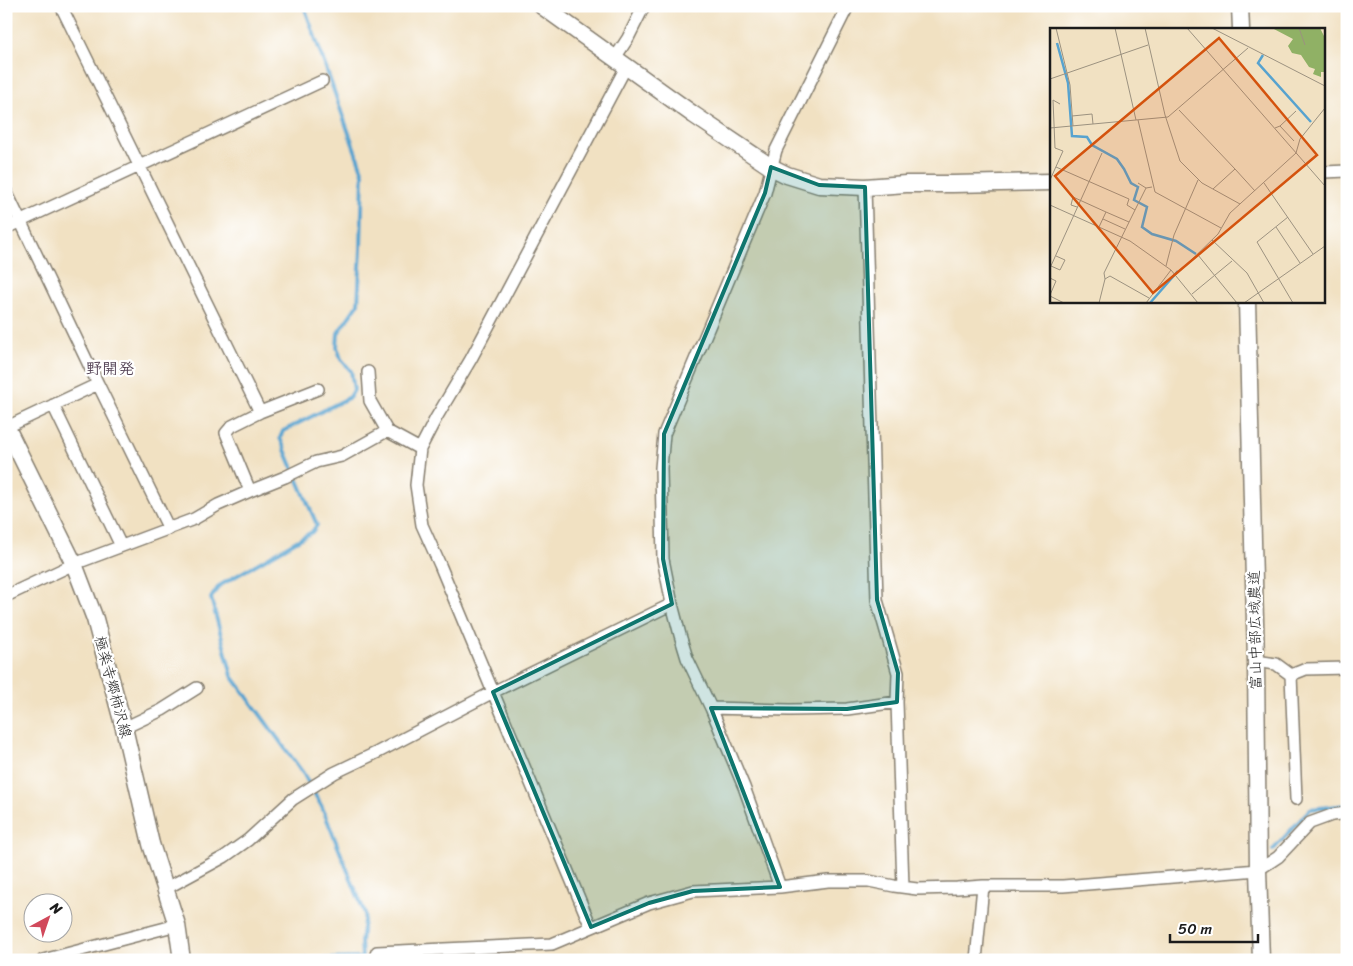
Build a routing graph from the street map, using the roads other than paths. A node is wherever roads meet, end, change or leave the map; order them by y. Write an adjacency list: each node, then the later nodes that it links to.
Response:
1 (61, 6): 9 (street)
2 (542, 6): 7 (street)
3 (644, 6): 7 (street)
4 (848, 6): 10 (street)
5 (1240, 6): 6 (street)
6 (1241, 28)
7 (621, 62): 10 (street); 26 (street)
8 (322, 81): 9 (street)
9 (139, 167): 16 (street); 23 (street)
10 (771, 167): 14 (street); 32 (street)
11 (1347, 171): 12 (street)
12 (1326, 172)
13 (1050, 182): 14 (street)
14 (865, 187): 38 (street)
15 (6, 191): 16 (street)
16 (22, 221): 17 (street); 20 (street)
17 (6, 228)
18 (1247, 302): 33 (street, 富山中部広域農道)
19 (368, 372): 25 (street)
20 (98, 384): 22 (street); 28 (street)
21 (318, 389): 23 (street)
22 (53, 405): 24 (street); 29 (street)
23 (260, 412): 27 (street)
24 (6, 427): 30 (street, 極楽寺郷柿沢線)
25 (387, 432): 26 (street); 27 (street)
26 (420, 449): 37 (street)
27 (250, 491): 28 (street)
28 (169, 529): 29 (street)
29 (121, 546): 30 (street)
30 (74, 564): 31 (street); 40 (street, 極楽寺郷柿沢線)
31 (6, 596)
32 (672, 604): 37 (street); 39 (street)
33 (1256, 661): 35 (street); 43 (street, 富山中部広域農道)
34 (1347, 668): 35 (street)
35 (1292, 675): 41 (street)
36 (197, 688): 40 (street)
37 (493, 692): 47 (street); 49 (street)
38 (897, 702): 39 (street); 46 (street)
39 (711, 708): 45 (street)
40 (124, 728): 47 (street, 極楽寺郷柿沢線)
41 (1296, 799)
42 (1347, 813): 43 (street)
43 (1258, 870): 44 (street); 56 (street, 富山中部広域農道)
44 (983, 886): 46 (street); 55 (street)
45 (780, 887): 46 (street); 49 (street)
46 (903, 887)
47 (165, 889): 48 (street, 極楽寺郷柿沢線)
48 (177, 925): 51 (street); 52 (street, 極楽寺郷柿沢線)
49 (591, 927): 50 (street)
50 (499, 947): 53 (street); 54 (street)
51 (43, 960)
52 (182, 960)
53 (374, 960)
54 (499, 960)
55 (976, 960)
56 (1261, 960)

